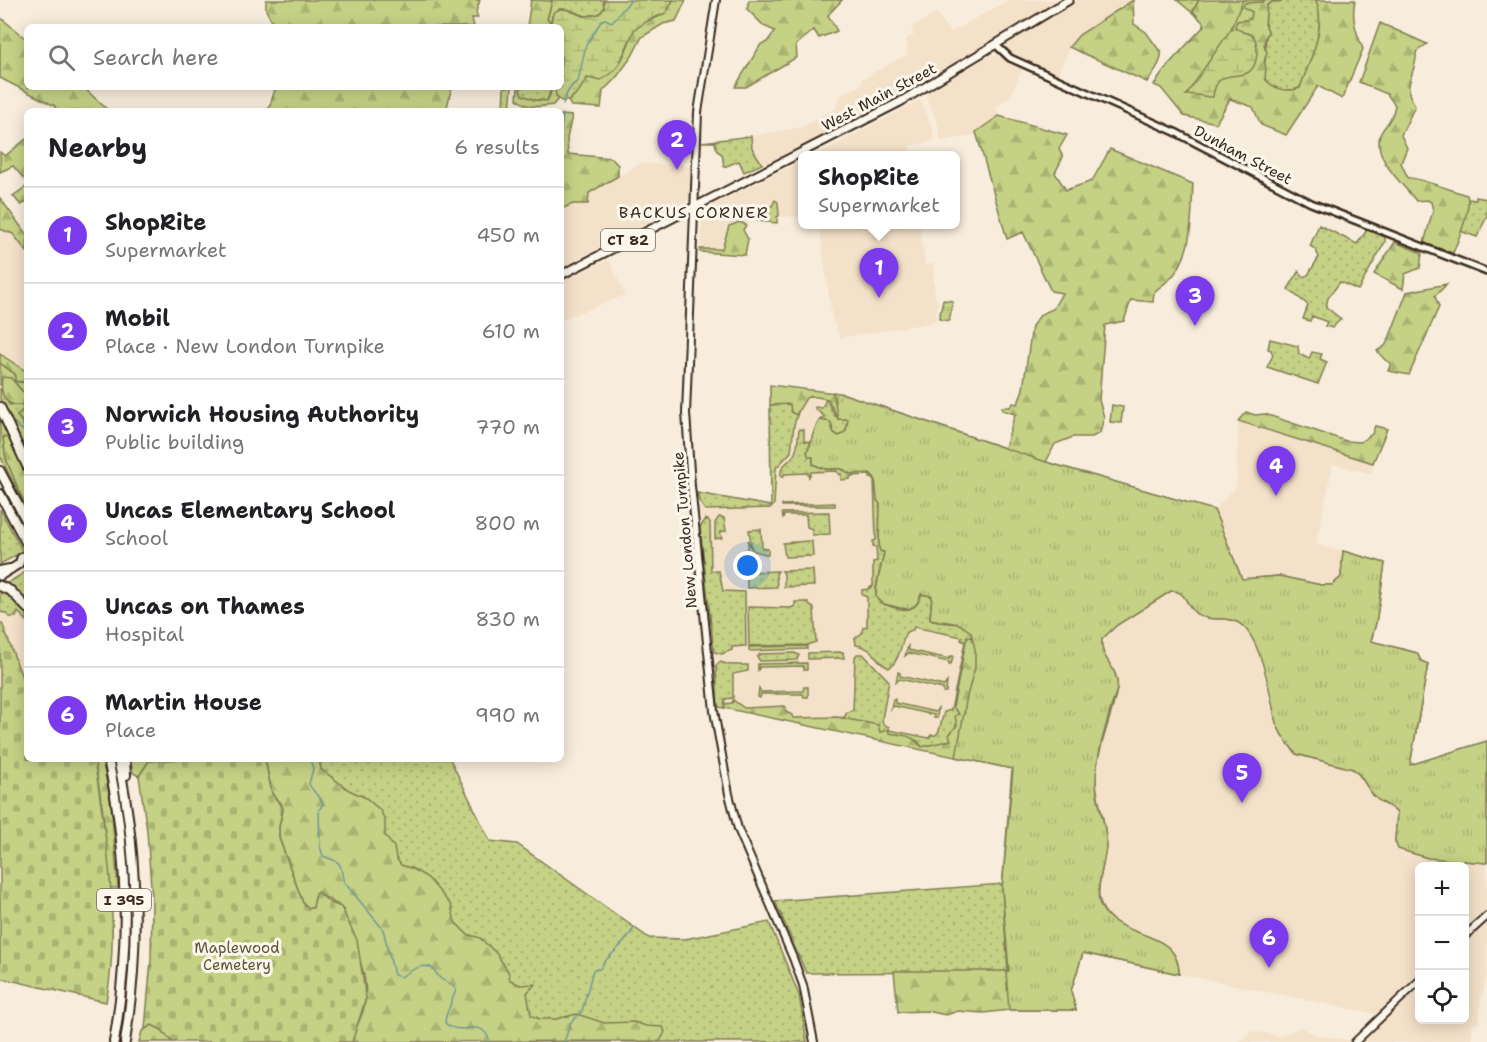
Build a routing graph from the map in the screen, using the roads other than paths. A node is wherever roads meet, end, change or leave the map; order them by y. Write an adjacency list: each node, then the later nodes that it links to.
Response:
1 (716, 0): 6 (main road, New London Turnpike)
2 (1069, 0): 3 (main road, West Main Street / CT 82)
3 (996, 45): 4 (main road, West Main Street / CT 82); 7 (street, Dunham Street)
4 (804, 151)
5 (798, 154): 6 (main road, West Main Street / CT 82)
6 (695, 205): 8 (main road, CT 82); 30 (main road, New London Turnpike)
7 (1487, 272)
8 (564, 273)
9 (0, 407): 10 (highway)
10 (24, 459)
11 (0, 471): 14 (highway)
12 (0, 494): 13 (highway)
13 (3, 502): 15 (highway)
14 (24, 516)
15 (24, 539)
16 (23, 564): 17 (main road)
17 (10, 569): 18 (highway)
18 (0, 574)
19 (0, 586): 20 (highway)
20 (24, 605)
21 (108, 762): 28 (highway, I 395)
22 (119, 762): 24 (highway, I 395)
23 (125, 762): 24 (highway)
24 (125, 794): 29 (highway, I 395)
25 (1487, 916): 26 (main road)
26 (1469, 932)
27 (1415, 984): 31 (main road)
28 (114, 1042)
29 (125, 1042)
30 (814, 1042)
31 (1355, 1042)

